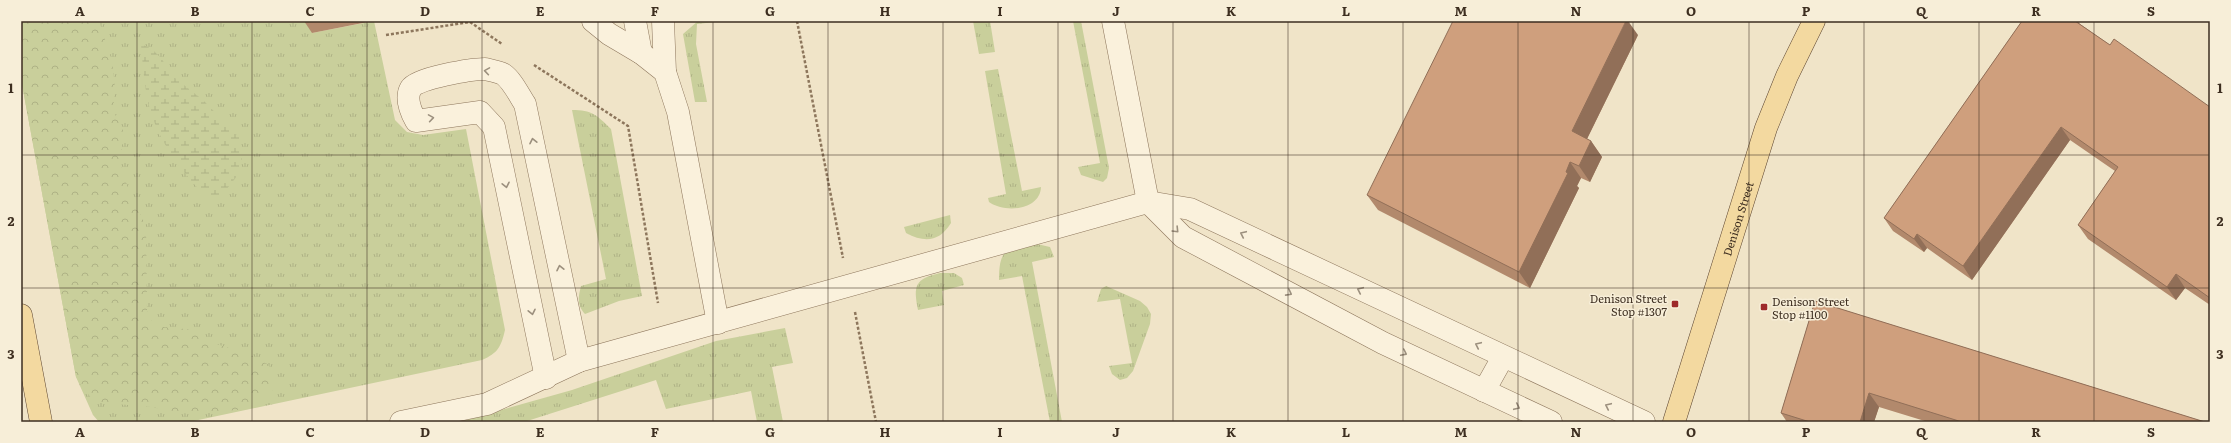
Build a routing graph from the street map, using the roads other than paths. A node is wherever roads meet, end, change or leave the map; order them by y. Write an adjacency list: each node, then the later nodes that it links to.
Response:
1 (593, 21): 6 (lane)
2 (635, 21): 6 (lane)
3 (663, 21): 7 (lane)
4 (1113, 21): 8 (lane)
5 (1814, 21): 19 (main road, Denison Street)
6 (641, 53): 7 (lane)
7 (665, 72): 10 (lane)
8 (1148, 202): 10 (lane); 11 (lane, one-way to 8); 14 (lane, one-way to 14)
9 (21, 315): 15 (main road)
10 (718, 323): 12 (lane)
11 (1503, 357): 14 (lane); 18 (lane, one-way to 11)
12 (580, 361): 13 (lane); 13 (lane, one-way to 13)
13 (546, 378): 16 (lane)
14 (1484, 391): 17 (lane, one-way to 17)
15 (42, 422)
16 (401, 422)
17 (1551, 422)
18 (1644, 422)
19 (1674, 422)

